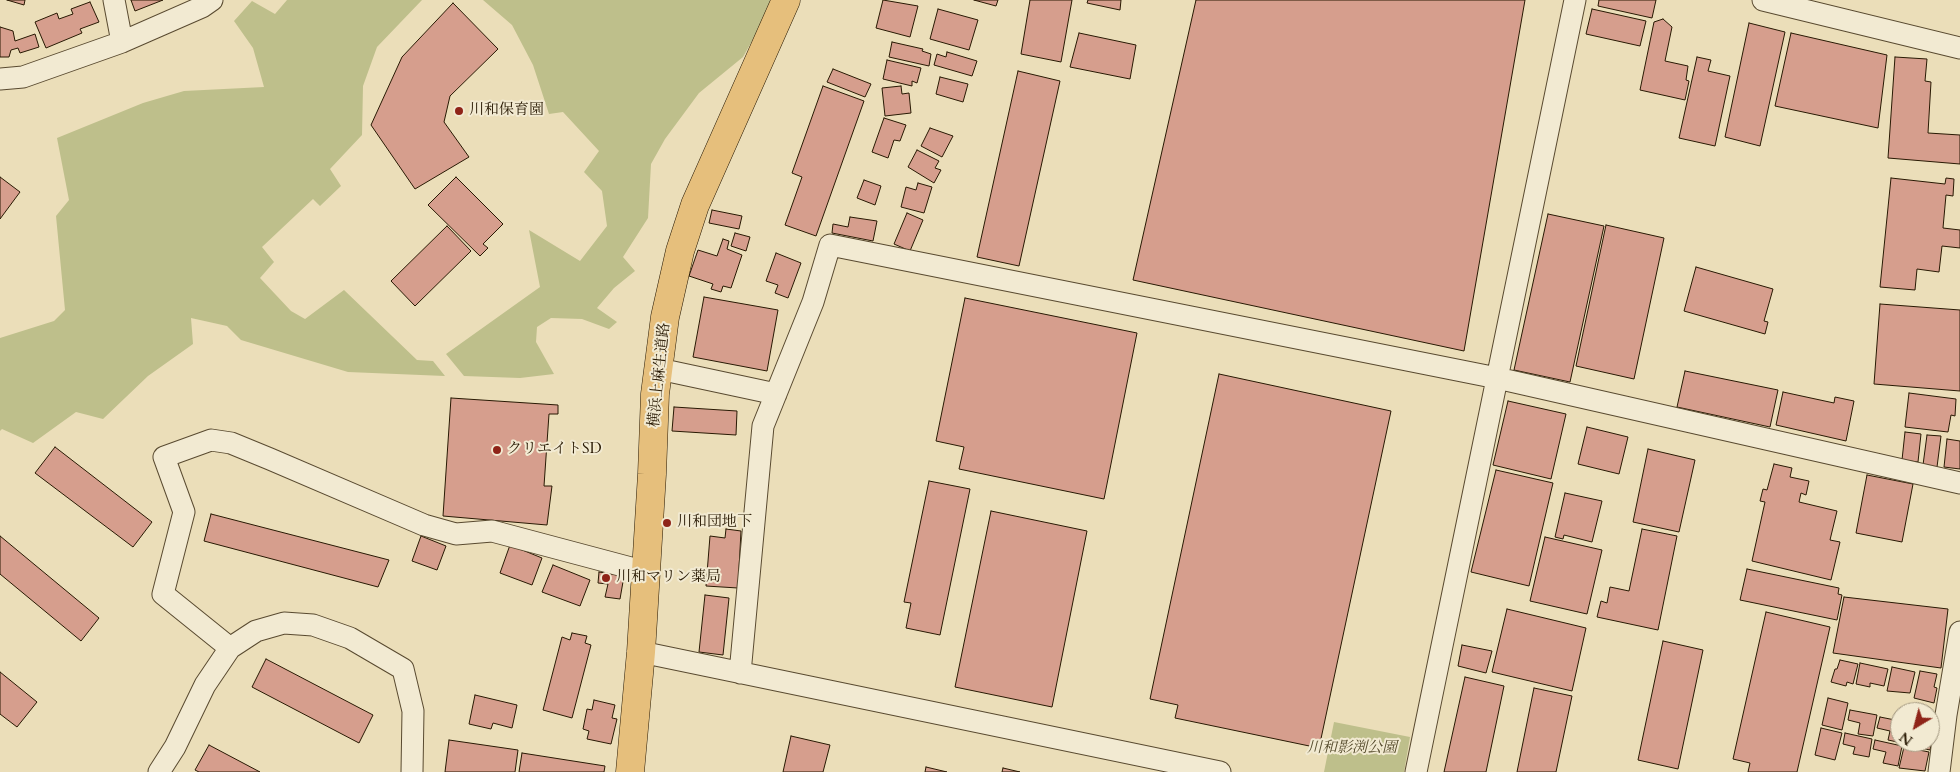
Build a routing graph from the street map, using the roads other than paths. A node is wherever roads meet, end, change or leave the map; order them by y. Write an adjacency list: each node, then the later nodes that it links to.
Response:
1 (114, 0): 6 (street)
2 (212, 0): 6 (street)
3 (786, 0): 9 (main road, 横浜上麻生道路)
4 (1575, 0): 10 (street)
5 (1764, 0): 7 (street)
6 (122, 42): 8 (street)
7 (1960, 48)
8 (0, 79)
9 (659, 369): 11 (street); 13 (main road, 横浜上麻生道路)
10 (1497, 378): 11 (street); 12 (street); 22 (street)
11 (776, 394): 17 (street)
12 (1960, 483)
13 (646, 572): 15 (street); 16 (main road, 横浜上麻生道路)
14 (1960, 632): 23 (street)
15 (230, 648): 18 (street); 19 (street)
16 (640, 652): 17 (street); 20 (main road, 横浜上麻生道路)
17 (740, 672): 21 (street)
18 (159, 772)
19 (412, 772)
20 (630, 772)
21 (1220, 772)
22 (1416, 772)
23 (1939, 772)

